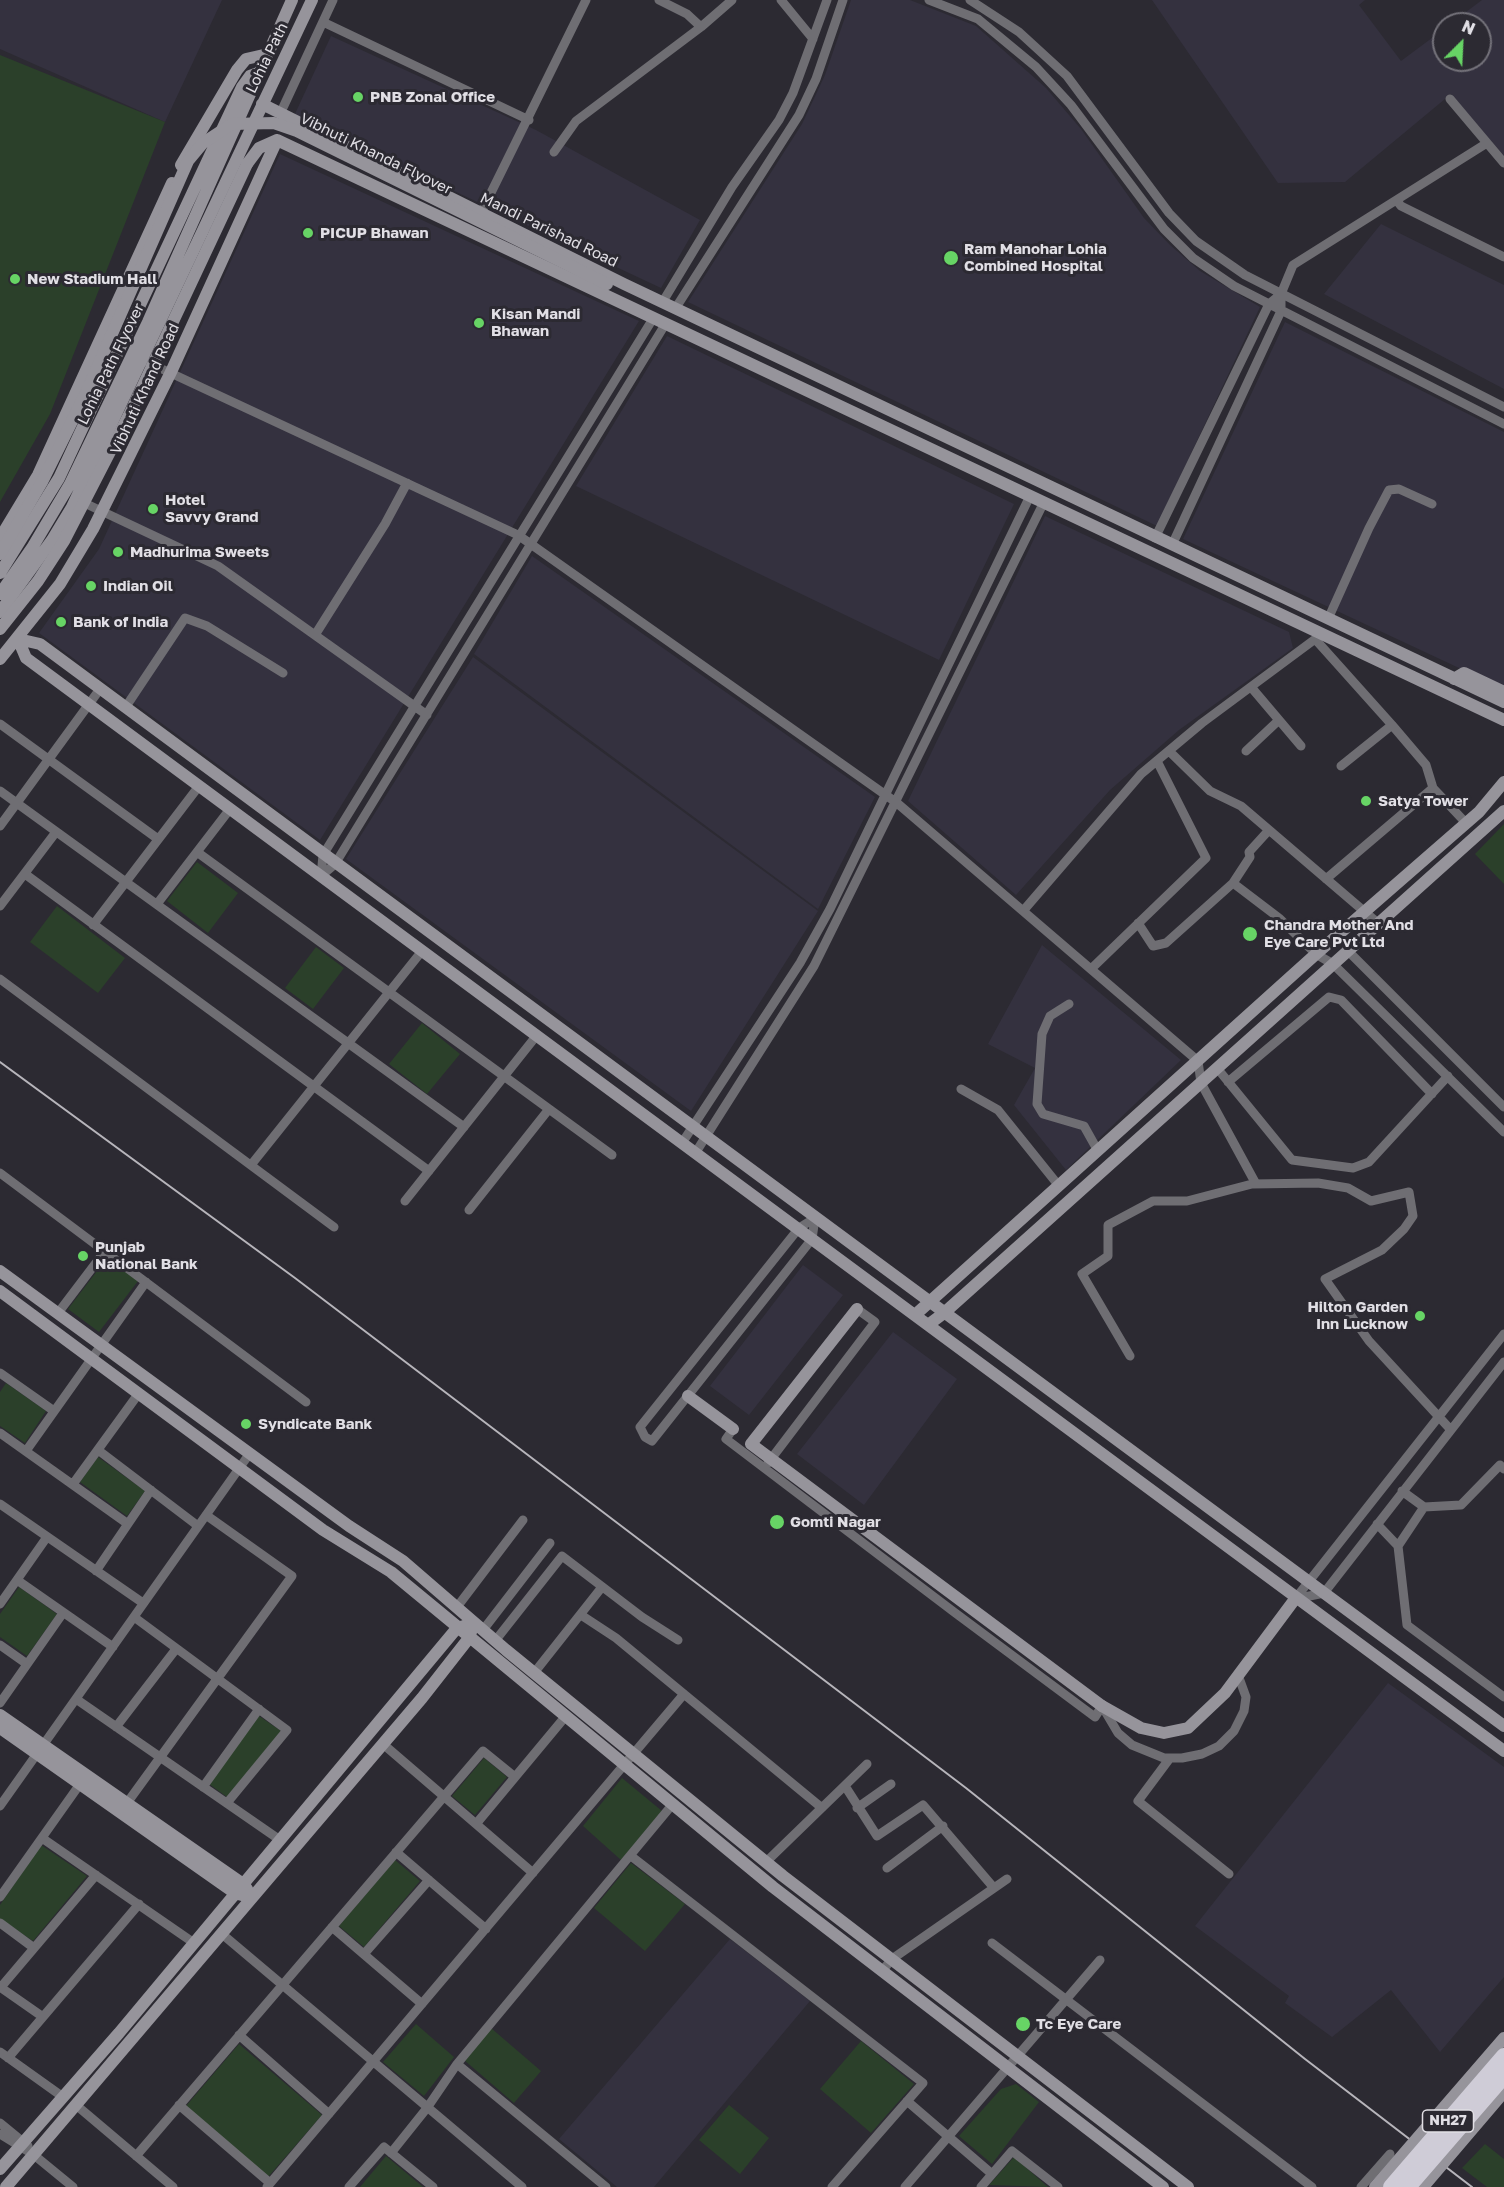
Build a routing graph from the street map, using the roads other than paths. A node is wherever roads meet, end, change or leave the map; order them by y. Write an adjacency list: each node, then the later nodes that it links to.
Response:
1 (292, 0): 14 (street, Lohia Path)
2 (312, 0): 18 (street, Lohia Path)
3 (333, 0): 12 (street)
4 (586, 0): 20 (street)
5 (659, 0): 13 (street)
6 (732, 0): 13 (street)
7 (781, 0): 15 (street)
8 (827, 0): 15 (street)
9 (843, 0): 26 (street)
10 (929, 0): 37 (street)
11 (970, 0): 35 (street)
12 (323, 22): 19 (street); 20 (street)
13 (701, 27): 27 (street)
14 (275, 38): 16 (street, Lohia Path Flyover)
15 (813, 39): 23 (street)
16 (268, 54): 46 (street, Lohia Path Flyover); 55 (street)
17 (1450, 99): 25 (street)
18 (262, 104): 19 (street, Mandi Parishad Road); 21 (street, Lohia Path)
19 (280, 114): 22 (street, Mandi Parishad Road)
20 (529, 120): 32 (street)
21 (251, 129): 42 (street, Lohia Path Flyover)
22 (326, 135): 29 (street); 32 (street, Mandi Parishad Road)
23 (766, 138): 26 (street); 28 (street)
24 (277, 140): 29 (street); 43 (street, Vibhuti Khand Road); 67 (street, bridge)
25 (1487, 143): 30 (street); 31 (street)
26 (777, 148): 28 (street); 38 (street)
27 (554, 152)
28 (754, 156): 36 (street)
29 (316, 158): 40 (street)
30 (1504, 163)
31 (1397, 201): 33 (street); 35 (street)
32 (482, 213): 34 (street, Mandi Parishad Road)
33 (1504, 257)
34 (624, 285): 36 (street, Mandi Parishad Road); 59 (street, Vibhuti Khanda Flyover, bridge)
35 (1281, 294): 37 (street); 39 (street); 44 (street)
36 (662, 303): 38 (street, Mandi Parishad Road)
37 (1269, 304): 39 (street); 54 (street)
38 (675, 309): 54 (street, Mandi Parishad Road)
39 (1281, 311): 45 (street); 58 (street)
40 (654, 317): 41 (street); 53 (street)
41 (666, 323): 48 (street); 57 (street)
42 (142, 360): 43 (street); 49 (street, Lohia Path Flyover)
43 (171, 372): 47 (street); 52 (street, Vibhuti Khand Road)
44 (1504, 407)
45 (1504, 424)
46 (65, 481): 62 (street, Lohia Path Flyover); 64 (street, Lohia Path Flyover)
47 (407, 483): 53 (street); 68 (street)
48 (1030, 496): 50 (street); 98 (street)
49 (76, 499): 52 (street); 56 (street, Lohia Path Flyover)
50 (1044, 502): 63 (street); 100 (street)
51 (1432, 504): 66 (street)
52 (103, 511): 60 (street, Vibhuti Khand Road); 68 (street)
53 (518, 536): 57 (street); 71 (street)
54 (1155, 537): 58 (street, Mandi Parishad Road)
55 (0, 538)
56 (52, 540): 60 (street); 65 (street, Lohia Path Flyover)
57 (531, 545): 73 (street); 98 (street)
58 (1172, 545): 61 (street, Mandi Parishad Road)
59 (0, 554)
60 (76, 556): 70 (street, Vibhuti Khand Road)
61 (1223, 570): 63 (street); 66 (street, Mandi Parishad Road)
62 (0, 573)
63 (1217, 585): 69 (street)
64 (0, 594)
65 (0, 612)
66 (1328, 619): 75 (street, Mandi Parishad Road)
67 (0, 629)
68 (315, 635): 81 (street)
69 (1318, 637): 76 (street); 85 (street); 87 (street)
70 (18, 639): 72 (street, Vibhuti Khand Road); 77 (street); 80 (street)
71 (453, 643): 73 (street); 81 (street)
72 (0, 659)
73 (456, 668): 83 (street)
74 (283, 673): 82 (street)
75 (1454, 679): 78 (street); 79 (street, Mandi Parishad Road)
76 (1251, 687): 84 (street); 89 (street)
77 (100, 689): 80 (street); 82 (street)
78 (1504, 692)
79 (1504, 702)
80 (88, 704): 91 (street); 95 (street)
81 (414, 706): 83 (street); 109 (street)
82 (126, 708): 109 (street)
83 (427, 715): 110 (street)
84 (1279, 720): 88 (street); 90 (street)
85 (1504, 720)
86 (0, 724): 91 (street)
87 (1392, 725): 93 (street); 96 (street)
88 (1301, 746)
89 (1169, 751): 92 (street); 105 (street)
90 (1246, 751)
91 (48, 759): 99 (street); 107 (street)
92 (1157, 761): 118 (street); 120 (street)
93 (1341, 766)
94 (1504, 782): 103 (street)
95 (199, 786): 101 (street); 107 (street)
96 (1433, 788): 103 (street); 113 (street)
97 (0, 791): 99 (street)
98 (885, 794): 100 (street); 145 (street)
99 (17, 803): 104 (street); 106 (street)
100 (897, 803): 118 (street); 147 (street)
101 (230, 809): 108 (street); 112 (street)
102 (1504, 811): 122 (street)
103 (1466, 823): 119 (street)
104 (0, 826)
105 (1269, 830): 113 (street); 115 (street)
106 (57, 832): 111 (street); 114 (street)
107 (158, 839): 114 (street)
108 (197, 852): 116 (street); 129 (street)
109 (323, 855): 110 (street); 112 (street)
110 (335, 864): 112 (street); 145 (street)
111 (25, 874): 117 (street); 121 (street)
112 (321, 876): 123 (street)
113 (1326, 879): 119 (street)
114 (126, 882): 116 (street); 121 (street)
115 (1233, 883): 120 (street); 125 (street)
116 (157, 904): 132 (street)
117 (0, 906)
118 (1023, 911): 127 (street)
119 (1366, 911): 122 (street); 125 (street)
120 (1138, 923): 127 (street)
121 (93, 924): 139 (street)
122 (1379, 924): 124 (street)
123 (422, 951): 129 (street); 131 (street)
124 (1348, 951): 126 (street); 142 (street)
125 (1316, 954): 126 (street); 133 (street)
126 (1333, 964): 134 (street); 136 (street)
127 (1090, 969): 133 (street)
128 (0, 979): 152 (street)
129 (389, 992): 132 (street); 135 (street)
130 (1069, 1004): 149 (street)
131 (537, 1035): 135 (street); 148 (street)
132 (349, 1043): 139 (street); 144 (street)
133 (1198, 1061): 138 (street); 149 (street)
134 (1217, 1068): 137 (street); 138 (street)
135 (504, 1076): 143 (street); 144 (street)
136 (1448, 1076): 141 (street); 146 (street)
137 (1228, 1082): 141 (street); 141 (street)
138 (1201, 1083): 155 (street); 170 (street)
139 (314, 1087): 152 (street); 153 (street)
140 (961, 1089): 156 (street)
141 (1432, 1094)
142 (1504, 1107)
143 (549, 1108): 151 (street); 158 (street)
144 (464, 1127): 153 (street)
145 (693, 1128): 147 (street); 148 (street)
146 (1504, 1132)
147 (706, 1137): 150 (street); 159 (street)
148 (682, 1143): 150 (street)
149 (1098, 1151): 156 (street)
150 (696, 1152): 161 (street)
151 (612, 1155)
152 (251, 1165): 160 (street)
153 (429, 1171): 157 (street)
154 (0, 1173): 163 (street)
155 (1256, 1184): 175 (street); 183 (street)
156 (1059, 1186): 167 (street)
157 (405, 1201)
158 (469, 1210)
159 (815, 1218): 161 (street); 162 (street); 167 (street)
160 (334, 1227)
161 (799, 1228): 162 (street); 180 (street)
162 (812, 1239): 171 (street); 180 (street)
163 (105, 1251): 165 (street); 169 (street)
164 (0, 1271): 169 (street)
165 (146, 1281): 174 (street); 181 (street)
166 (0, 1291): 176 (street)
167 (930, 1303): 170 (street); 171 (street)
168 (857, 1309): 191 (street); 235 (street, bridge)
169 (58, 1313): 174 (street)
170 (944, 1313): 172 (street); 208 (street)
171 (915, 1315): 172 (street)
172 (928, 1324): 211 (street)
173 (1504, 1334): 183 (street)
174 (100, 1344): 176 (street); 189 (street)
175 (1130, 1356)
176 (90, 1358): 179 (street); 182 (street)
177 (1504, 1362): 185 (street)
178 (2, 1378): 182 (street)
179 (139, 1393): 187 (street); 190 (street)
180 (688, 1396): 184 (street)
181 (306, 1402)
182 (54, 1411): 188 (street)
183 (1438, 1418): 185 (street); 208 (street)
184 (733, 1429): 191 (street)
185 (1451, 1430): 195 (street)
186 (0, 1433): 188 (street)
187 (98, 1450): 193 (street); 194 (street)
188 (26, 1451): 193 (street)
189 (250, 1453): 190 (street); 214 (street)
190 (239, 1468): 198 (street); 219 (street)
191 (764, 1468): 235 (street)
192 (1504, 1469): 197 (street)
193 (74, 1484): 200 (street)
194 (151, 1490): 200 (street); 202 (street)
195 (1402, 1491): 197 (street); 201 (street)
196 (0, 1504): 203 (street)
197 (1424, 1507): 205 (street)
198 (206, 1515): 202 (street); 230 (street)
199 (524, 1520): 214 (street)
200 (128, 1524): 206 (street)
201 (1377, 1524): 205 (street); 210 (street)
202 (198, 1526): 212 (street)
203 (47, 1537): 206 (street); 207 (street)
204 (550, 1543): 220 (street)
205 (1398, 1546): 232 (street)
206 (96, 1570): 212 (street)
207 (17, 1580): 213 (street); 215 (street)
208 (1308, 1582): 210 (street); 211 (street)
209 (602, 1587): 216 (street); 222 (street); 223 (street)
210 (1324, 1593): 211 (street); 239 (street)
211 (1295, 1599): 229 (street); 244 (street)
212 (143, 1603): 217 (street)
213 (0, 1604)
214 (457, 1607): 218 (street)
215 (63, 1613): 225 (street); 227 (street)
216 (581, 1615): 228 (street); 231 (street)
217 (134, 1617): 225 (street); 226 (street)
218 (473, 1622): 219 (street); 220 (street); 221 (street)
219 (457, 1628): 221 (street); 265 (street)
220 (483, 1630): 223 (street)
221 (469, 1638): 238 (street); 242 (street)
222 (678, 1640)
223 (495, 1641): 228 (street)
224 (0, 1645): 227 (street)
225 (113, 1647): 233 (street)
226 (176, 1649): 230 (street); 240 (street)
227 (27, 1664): 234 (street)
228 (534, 1673): 245 (street)
229 (1238, 1675): 235 (street); 247 (street)
230 (218, 1679): 236 (street); 246 (street)
231 (684, 1694): 245 (street); 260 (street)
232 (1504, 1697)
233 (76, 1699): 240 (street); 243 (street)
234 (0, 1703)
235 (1102, 1706): 247 (street)
236 (259, 1709): 254 (street); 257 (street)
237 (0, 1715): 243 (street)
238 (565, 1717): 249 (street); 250 (street)
239 (1504, 1726)
240 (116, 1727): 246 (street)
241 (0, 1728): 243 (street)
242 (383, 1744): 255 (street); 278 (street)
243 (40, 1750): 251 (street); 256 (street); 259 (street)
244 (1504, 1751)
245 (633, 1754): 249 (street); 268 (street)
246 (160, 1757): 254 (street); 256 (street)
247 (1170, 1758): 272 (street)
248 (867, 1764): 253 (street)
249 (624, 1765): 258 (street); 270 (street)
250 (515, 1777): 255 (street); 262 (street)
251 (80, 1784): 264 (street); 275 (street)
252 (891, 1784): 261 (street)
253 (845, 1786): 260 (street); 261 (street)
254 (203, 1787): 257 (street)
255 (444, 1796): 262 (street); 266 (street)
256 (127, 1803): 275 (street)
257 (227, 1803): 265 (street)
258 (672, 1804): 267 (street); 290 (street)
259 (0, 1805)
260 (822, 1808): 268 (street)
261 (857, 1808): 263 (street)
262 (476, 1824): 270 (street)
263 (943, 1826): 269 (street); 276 (street)
264 (42, 1838): 271 (street); 277 (street)
265 (280, 1840): 275 (street)
266 (396, 1852): 274 (street); 281 (street)
267 (631, 1856): 302 (street); 307 (street)
268 (766, 1862): 288 (street)
269 (887, 1868)
270 (533, 1872): 282 (street)
271 (96, 1875): 279 (street); 286 (street)
272 (1229, 1875)
273 (1007, 1879): 276 (street)
274 (429, 1880): 282 (street); 287 (street)
275 (239, 1888): 278 (street); 284 (street)
276 (994, 1888): 288 (street)
277 (0, 1897)
278 (252, 1898): 283 (street)
279 (139, 1904): 284 (street); 295 (street)
280 (0, 1923): 286 (street)
281 (332, 1927): 287 (street); 291 (street)
282 (486, 1929): 294 (street)
283 (222, 1934): 291 (street); 308 (street)
284 (194, 1943): 306 (street)
285 (992, 1943): 293 (street)
286 (34, 1948): 292 (street)
287 (364, 1954): 294 (street)
288 (892, 1959): 290 (street); 299 (street)
289 (1100, 1959): 293 (street)
290 (882, 1971): 303 (street)
291 (281, 1985): 296 (street); 301 (street)
292 (0, 1987): 295 (street)
293 (1067, 1998): 299 (street); 337 (street)
294 (422, 2004): 301 (street)
295 (43, 2017): 298 (street)
296 (239, 2035): 309 (street); 311 (street)
297 (1504, 2038): 339 (street, bridge)
298 (4, 2055): 306 (street)
299 (1018, 2056): 303 (street); 336 (street)
300 (1504, 2056): 340 (highway, NH27, bridge)
301 (373, 2063): 310 (street); 311 (street)
302 (457, 2064): 310 (street); 330 (street)
303 (1008, 2068): 314 (street); 335 (street)
304 (1504, 2076): 342 (highway, NH27, bridge)
305 (1504, 2092): 343 (street, bridge)
306 (63, 2097): 315 (street)
307 (907, 2101): 314 (street); 331 (street)
308 (76, 2105): 318 (street); 319 (street)
309 (179, 2105): 319 (street); 323 (street)
310 (427, 2108): 316 (street); 329 (street)
311 (329, 2114): 323 (street)
312 (0, 2123): 315 (street)
313 (0, 2134): 315 (street)
314 (949, 2137): 322 (street); 332 (street)
315 (22, 2144): 318 (street); 321 (street)
316 (391, 2152): 327 (street); 328 (street)
317 (1389, 2154): 320 (street)
318 (34, 2155): 324 (street); 325 (street)
319 (136, 2156): 326 (street)
320 (1377, 2168): 338 (street); 341 (street)
321 (0, 2169)
322 (992, 2174): 333 (street); 334 (street)
323 (268, 2185)
324 (6, 2187)
325 (73, 2187)
326 (173, 2187)
327 (349, 2187)
328 (433, 2187)
329 (522, 2187)
330 (606, 2187)
331 (832, 2187)
332 (905, 2187)
333 (981, 2187)
334 (1058, 2187)
335 (1163, 2187)
336 (1188, 2187)
337 (1312, 2187)
338 (1361, 2187)
339 (1375, 2187)
340 (1392, 2187)
341 (1399, 2187)
342 (1408, 2187)
343 (1423, 2187)

